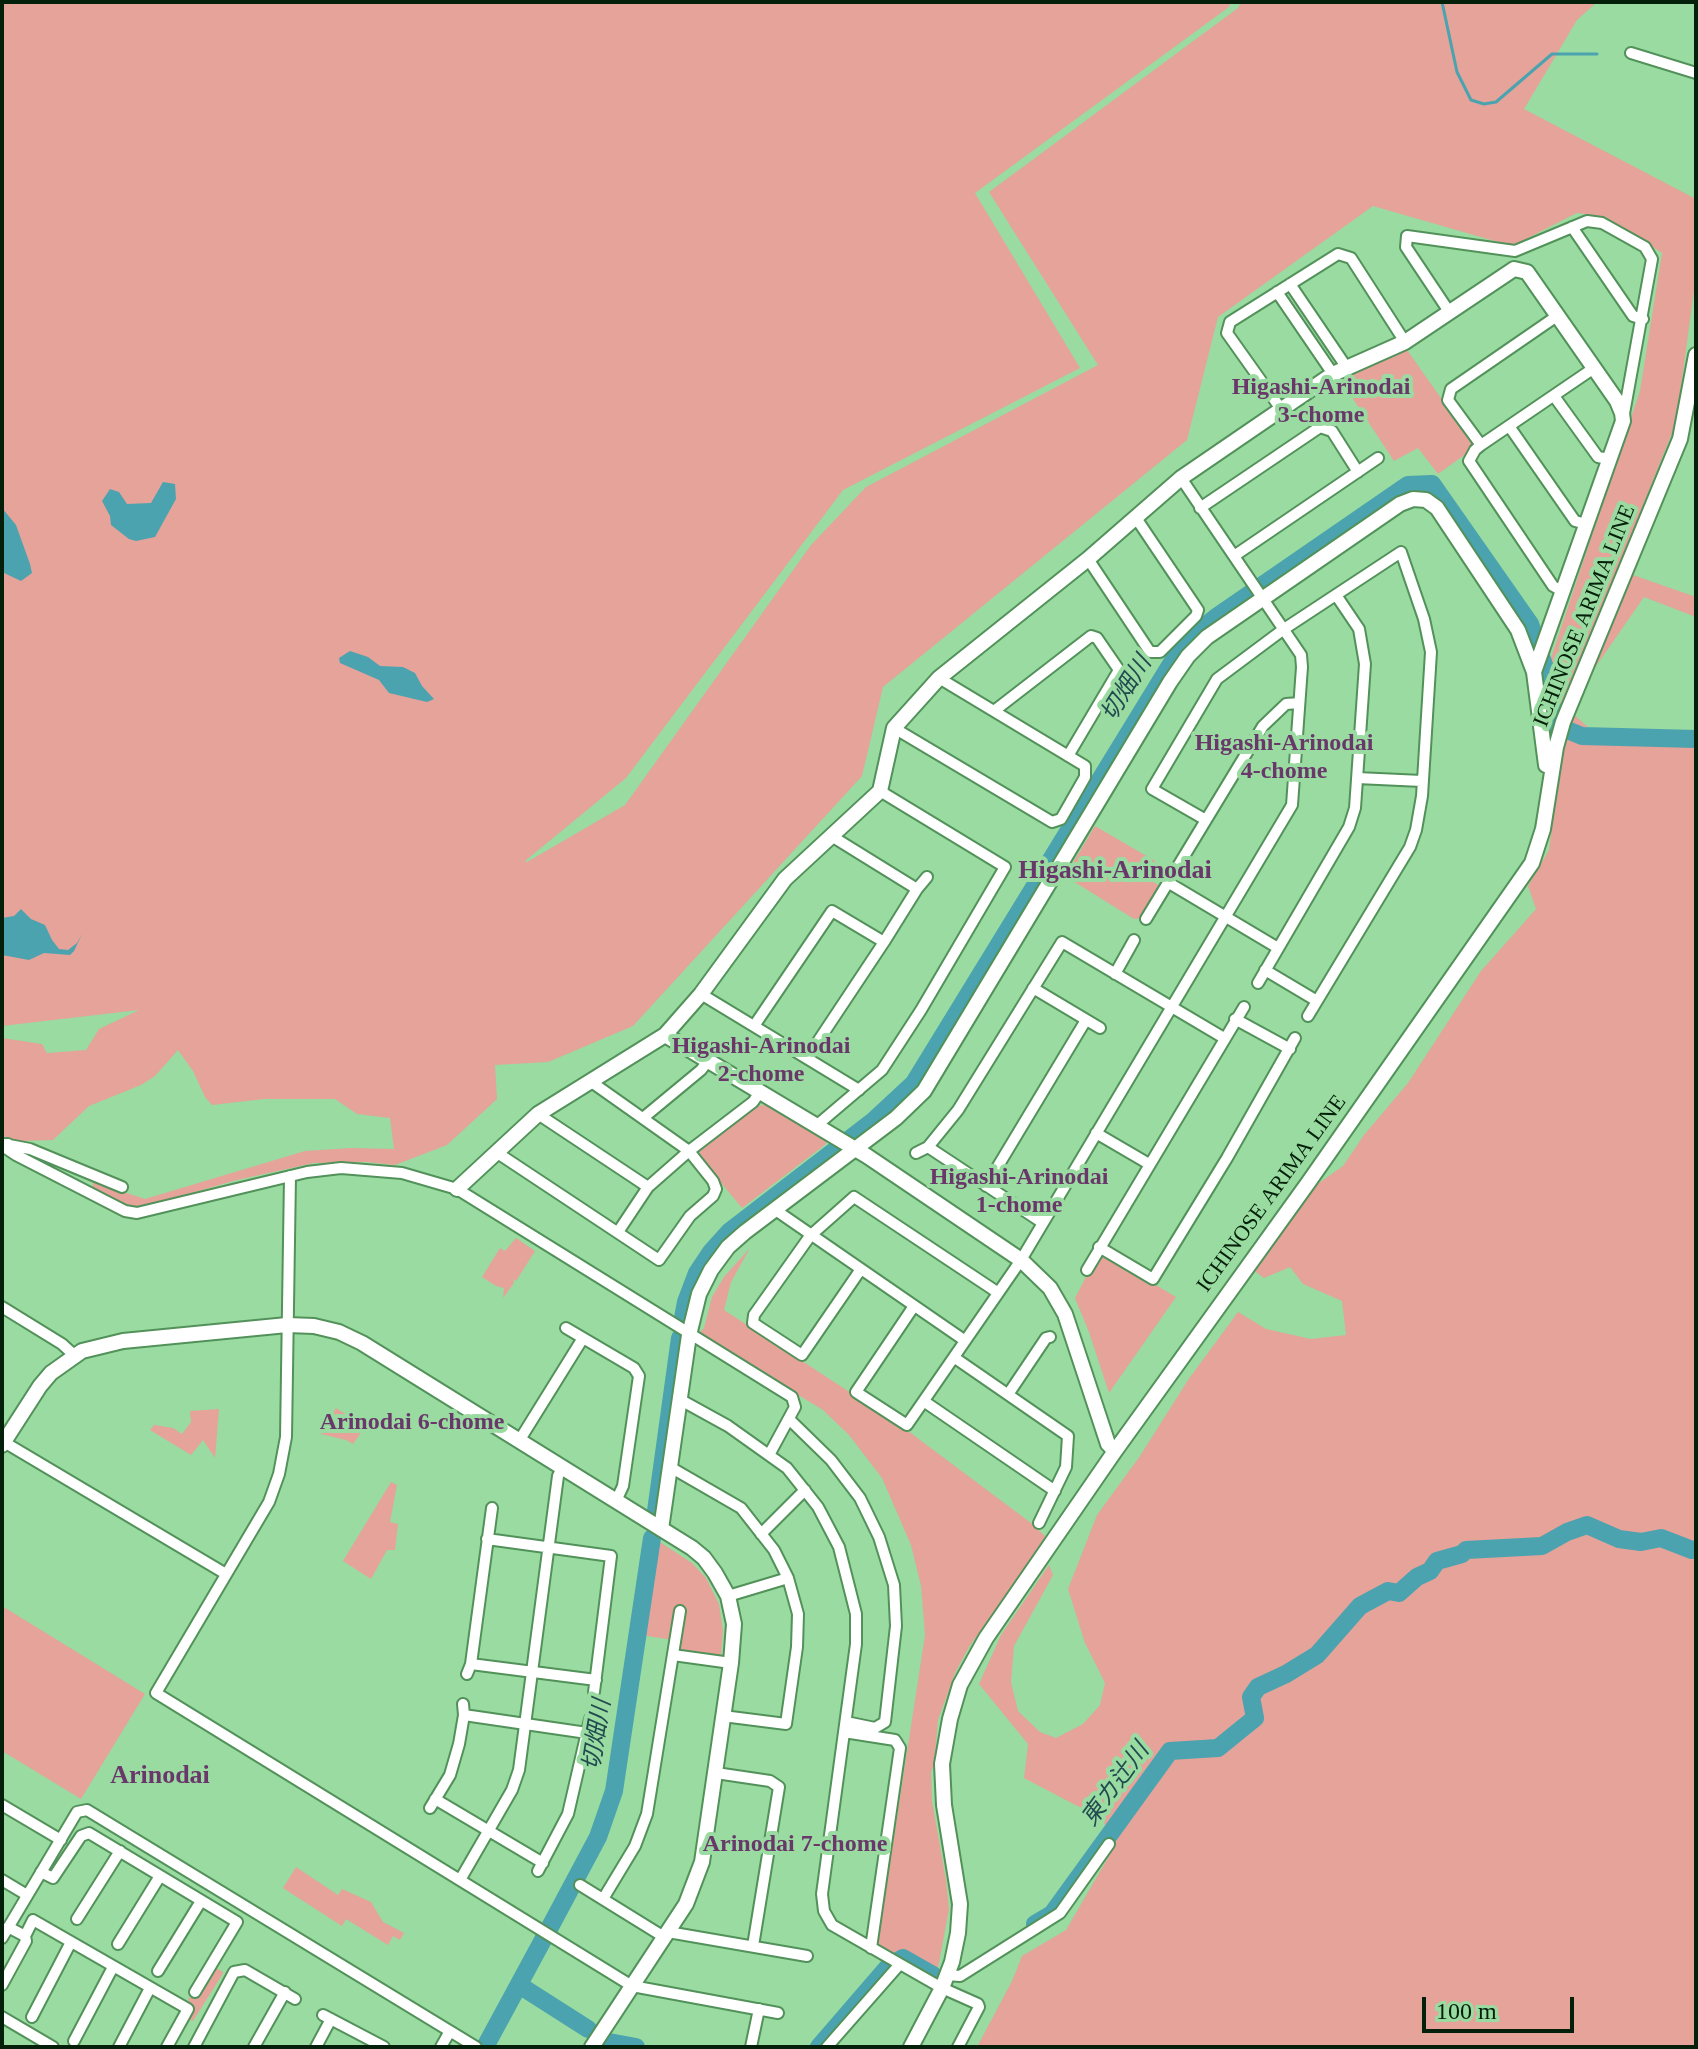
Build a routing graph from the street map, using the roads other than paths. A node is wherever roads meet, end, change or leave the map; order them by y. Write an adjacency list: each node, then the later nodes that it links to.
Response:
1 (1631, 53): 2 (street)
2 (1696, 73)
3 (1572, 227): 6 (street); 8 (street); 8 (street)
4 (1290, 284): 5 (street); 9 (street); 12 (street)
5 (1277, 292): 12 (street); 14 (street)
6 (1450, 313): 7 (street); 9 (street)
7 (1557, 316): 11 (street); 17 (street)
8 (1643, 319): 15 (street)
9 (1405, 342): 12 (street)
10 (1696, 355): 37 (street, ICHINOSE ARIMA LINE)
11 (1594, 368): 13 (street); 15 (street)
12 (1340, 371): 14 (street)
13 (1554, 396): 16 (street); 19 (street)
14 (1281, 409): 21 (street)
15 (1623, 421): 19 (street)
16 (1509, 426): 17 (street); 24 (street)
17 (1481, 445): 27 (street)
18 (1378, 458): 20 (street)
19 (1609, 459): 24 (street)
20 (1358, 472): 22 (street); 25 (street)
21 (1181, 478): 22 (street); 23 (street)
22 (1200, 508): 25 (street)
23 (1136, 518): 26 (street); 26 (street)
24 (1586, 524): 27 (street)
25 (1234, 556): 29 (street)
26 (1088, 559): 32 (street)
27 (1562, 591): 31 (street)
28 (1336, 595): 30 (street); 38 (street); 39 (street)
29 (1263, 598): 30 (street); 31 (street); 79 (street)
30 (1284, 629): 33 (street); 41 (street)
31 (1534, 672): 37 (street)
32 (939, 678): 34 (street); 35 (street)
33 (1299, 703): 41 (street); 46 (street)
34 (994, 711): 36 (street); 36 (street)
35 (894, 728): 36 (street); 40 (street)
36 (1068, 756)
37 (1553, 768): 114 (street, ICHINOSE ARIMA LINE)
38 (1357, 778): 39 (street); 50 (street)
39 (1422, 781): 56 (street)
40 (880, 791): 42 (street); 71 (street)
41 (1206, 820): 44 (street)
42 (833, 837): 45 (street); 55 (street)
43 (927, 877): 45 (street)
44 (1169, 883): 46 (street); 47 (street)
45 (917, 889): 49 (street)
46 (1225, 916): 50 (street); 57 (street)
47 (1146, 919)
48 (1134, 940): 52 (street)
49 (884, 942): 62 (street); 68 (street)
50 (1278, 948): 51 (street)
51 (1265, 970): 53 (street); 56 (street)
52 (1115, 974): 54 (street); 57 (street)
53 (1258, 983)
54 (1033, 988): 61 (street); 78 (street)
55 (701, 994): 62 (street); 64 (street)
56 (1317, 1001): 59 (street)
57 (1171, 1007): 65 (street); 76 (street)
58 (1244, 1007): 60 (street)
59 (1308, 1016)
60 (1235, 1019): 65 (street); 67 (street)
61 (1086, 1020): 63 (street); 85 (street)
62 (754, 1026): 68 (street)
63 (1100, 1028)
64 (665, 1035): 69 (street); 70 (street)
65 (1224, 1038): 83 (street)
66 (1295, 1038): 67 (street)
67 (1290, 1049): 93 (street)
68 (807, 1058): 71 (street)
69 (708, 1061): 72 (street); 74 (street)
70 (590, 1081): 73 (street); 74 (street)
71 (859, 1090): 75 (street)
72 (760, 1092): 75 (street); 80 (street)
73 (538, 1114): 81 (street); 87 (street)
74 (643, 1118): 80 (street)
75 (816, 1126): 79 (street)
76 (1096, 1133): 83 (street); 90 (street)
77 (5, 1144): 84 (street); 86 (street)
78 (928, 1147): 82 (street); 85 (street)
79 (855, 1150): 89 (street); 94 (street)
80 (689, 1151): 87 (street); 91 (street)
81 (496, 1152): 88 (street); 91 (street)
82 (916, 1153)
83 (1149, 1164): 93 (street)
84 (290, 1176): 88 (street); 100 (street)
85 (986, 1186): 90 (street)
86 (122, 1187)
87 (648, 1187): 91 (street)
88 (457, 1189): 102 (street)
89 (774, 1209): 92 (street); 102 (street)
90 (1043, 1223): 94 (street)
91 (618, 1232)
92 (810, 1236): 95 (street); 95 (street); 97 (street)
93 (1099, 1247): 96 (street)
94 (1021, 1260): 97 (street); 114 (street)
95 (861, 1269): 98 (street)
96 (1087, 1270)
97 (997, 1292): 105 (street)
98 (914, 1306): 105 (street); 110 (street)
99 (2, 1307): 106 (street)
100 (287, 1325): 106 (street); 112 (street); 127 (street)
101 (566, 1328): 104 (street)
102 (689, 1335): 109 (street); 111 (street)
103 (1050, 1337): 108 (street)
104 (583, 1338): 112 (street); 120 (street)
105 (964, 1340): 107 (street)
106 (74, 1355): 113 (street)
107 (955, 1358): 108 (street); 110 (street)
108 (1009, 1393): 119 (street)
109 (679, 1399): 115 (street); 116 (street)
110 (925, 1402): 119 (street)
111 (790, 1420): 115 (street); 139 (street)
112 (519, 1441): 117 (street)
113 (3, 1443): 127 (street)
114 (1115, 1451): 168 (street, ICHINOSE ARIMA LINE)
115 (769, 1455): 118 (street)
116 (670, 1467): 123 (street); 124 (street)
117 (562, 1468): 120 (street); 126 (street)
118 (805, 1490): 124 (street); 139 (street)
119 (1055, 1491): 122 (street)
120 (616, 1501): 123 (street)
121 (492, 1508): 125 (street)
122 (1039, 1523)
123 (661, 1529): 129 (street)
124 (761, 1534): 128 (street)
125 (487, 1539): 126 (street); 133 (street)
126 (548, 1547): 133 (street); 134 (street)
127 (226, 1574): 150 (street)
128 (788, 1578): 129 (street); 136 (street)
129 (728, 1596): 132 (street)
130 (680, 1611): 131 (street)
131 (673, 1655): 132 (street); 153 (street)
132 (731, 1663): 136 (street)
133 (532, 1672): 134 (street); 138 (street)
134 (596, 1680): 135 (street)
135 (594, 1692)
136 (723, 1716): 141 (street)
137 (590, 1719): 140 (street)
138 (525, 1724): 140 (street); 143 (street); 143 (street)
139 (845, 1727): 163 (street); 163 (street)
140 (587, 1733): 143 (street)
141 (716, 1773): 157 (street); 162 (street)
142 (2, 1805): 144 (street)
143 (489, 1831): 150 (street)
144 (61, 1840): 147 (street); 179 (street)
145 (1109, 1844): 168 (street)
146 (120, 1851): 147 (street); 148 (street); 155 (street)
147 (41, 1872): 152 (street)
148 (160, 1876): 154 (street); 161 (street)
149 (2, 1880): 152 (street)
150 (460, 1880): 170 (street)
151 (580, 1885): 153 (street)
152 (27, 1895): 156 (street)
153 (603, 1899): 157 (street)
154 (201, 1901): 167 (street); 172 (street)
155 (77, 1919)
156 (8, 1927): 158 (street); 159 (street)
157 (666, 1934): 162 (street); 170 (street)
158 (25, 1936): 160 (street); 169 (street)
159 (2, 1938)
160 (71, 1942): 166 (street); 178 (street)
161 (118, 1944)
162 (753, 1946): 164 (street)
163 (871, 1948): 165 (street)
164 (807, 1956)
165 (900, 1964): 168 (street); 193 (street)
166 (113, 1967): 171 (street); 180 (street)
167 (158, 1971)
168 (944, 1982): 194 (street, ICHINOSE ARIMA LINE); 195 (street)
169 (2, 1985)
170 (632, 1986): 175 (street); 183 (street)
171 (150, 1988): 185 (street); 186 (street)
172 (195, 1992)
173 (285, 1992): 174 (street); 187 (street); 188 (street)
174 (295, 1999)
175 (759, 2009): 176 (street); 192 (street)
176 (778, 2013)
177 (2, 2017): 181 (street)
178 (32, 2017)
179 (450, 2031): 190 (street); 191 (street)
180 (74, 2041)
181 (32, 2042): 184 (street)
182 (381, 2046): 189 (street)
183 (595, 2046)
184 (53, 2047)
185 (119, 2047)
186 (167, 2047)
187 (194, 2047)
188 (254, 2047)
189 (316, 2047)
190 (441, 2047)
191 (476, 2047)
192 (751, 2047)
193 (827, 2047)
194 (911, 2047)
195 (958, 2047)

